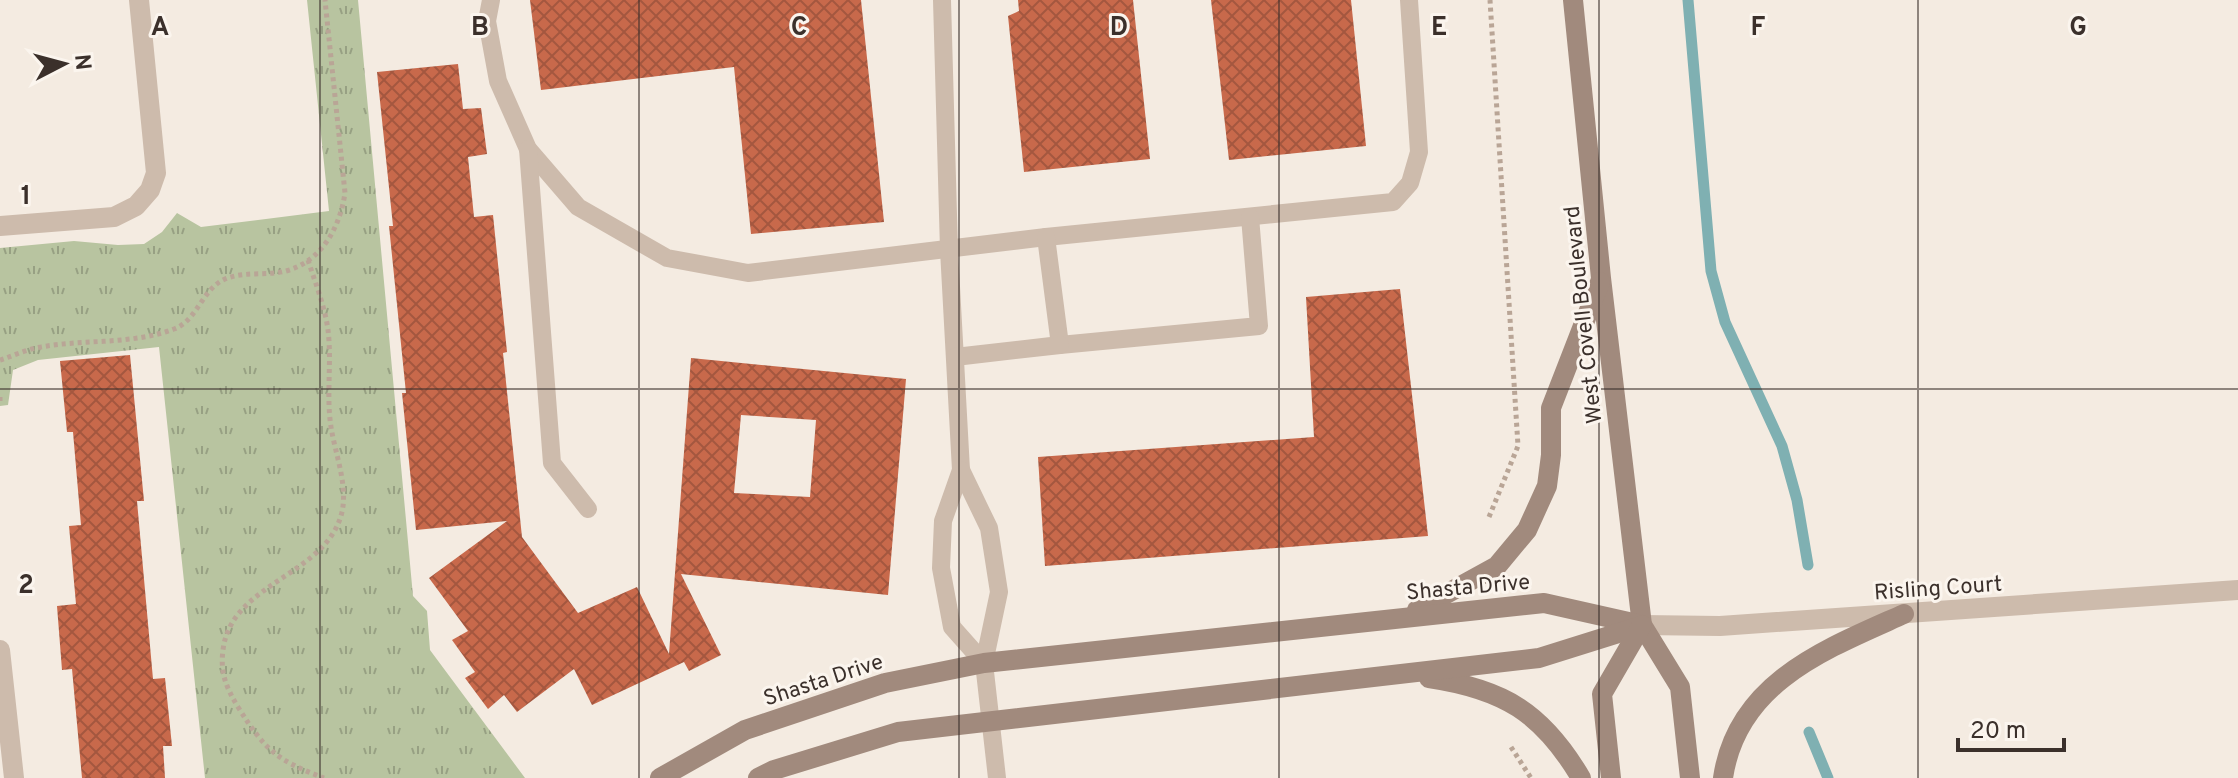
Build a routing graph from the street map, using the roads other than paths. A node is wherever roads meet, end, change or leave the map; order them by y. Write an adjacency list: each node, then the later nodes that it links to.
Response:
1 (139, 0): 8 (street)
2 (491, 0): 6 (lane)
3 (942, 0): 10 (lane)
4 (1409, 0): 7 (lane)
5 (1573, 0): 11 (street, West Covell Boulevard)
6 (528, 149): 10 (lane); 15 (lane)
7 (1250, 217): 9 (lane); 12 (lane)
8 (0, 226)
9 (1046, 237): 10 (lane); 12 (lane)
10 (949, 250): 13 (lane)
11 (1601, 278): 18 (street); 19 (street, West Covell Boulevard)
12 (1060, 345): 13 (lane)
13 (955, 357): 14 (lane)
14 (961, 470): 21 (lane); 21 (lane)
15 (588, 509)
16 (2238, 590): 17 (street, Risling Court)
17 (1904, 614): 19 (street, Risling Court); 31 (street)
18 (1406, 616): 19 (street, Shasta Drive); 21 (street, Shasta Drive)
19 (1642, 625): 22 (street); 29 (street); 30 (street, West Covell Boulevard)
20 (0, 650): 24 (street)
21 (984, 663): 23 (lane); 25 (street, Shasta Drive)
22 (1401, 674): 23 (street); 28 (street)
23 (990, 720): 26 (street); 27 (lane)
24 (14, 778)
25 (660, 778)
26 (758, 778)
27 (997, 778)
28 (1581, 778)
29 (1611, 778)
30 (1690, 778)
31 (1723, 778)

